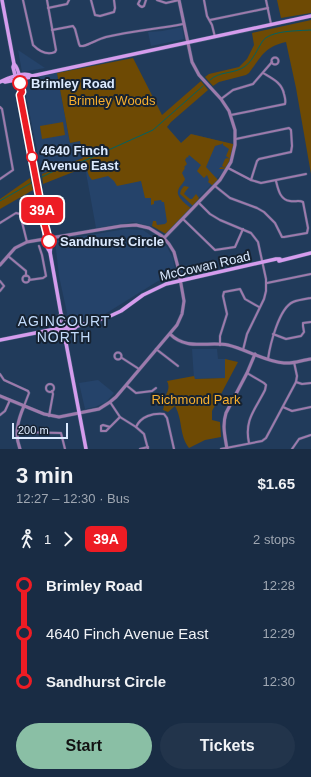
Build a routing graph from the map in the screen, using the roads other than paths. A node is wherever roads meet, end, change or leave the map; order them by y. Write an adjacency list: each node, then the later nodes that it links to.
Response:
1 (2, 0): 24 (main road)
2 (23, 0): 19 (street)
3 (47, 0): 13 (street)
4 (69, 0): 13 (street)
5 (92, 0): 6 (street)
6 (114, 0)
7 (140, 0): 8 (street)
8 (146, 0)
9 (157, 0): 10 (street)
10 (179, 0): 17 (street)
11 (204, 0): 16 (street)
12 (266, 0): 14 (street)
13 (48, 8): 19 (street)
14 (268, 8): 16 (street); 18 (street)
15 (311, 16): 18 (main road)
16 (210, 20): 20 (street)
17 (184, 24): 19 (street); 21 (street)
18 (271, 25): 20 (main road)
19 (52, 30)
20 (215, 37): 21 (main road)
21 (188, 43): 24 (main road); 26 (street)
22 (272, 62): 23 (street)
23 (263, 73): 26 (street); 28 (street)
24 (18, 78): 25 (main road); 40 (main road)
25 (1, 81)
26 (221, 99): 28 (street)
27 (0, 108): 32 (street)
28 (231, 115): 29 (street)
29 (236, 139): 30 (street); 33 (street)
30 (228, 168): 33 (street); 35 (street)
31 (306, 174): 34 (street)
32 (0, 179)
33 (251, 180): 34 (street)
34 (276, 181): 35 (street)
35 (215, 186): 36 (street)
36 (198, 202): 37 (street); 39 (street)
37 (183, 219): 39 (street); 41 (street)
38 (0, 223): 42 (street)
39 (243, 229): 46 (street)
40 (47, 238): 41 (street); 42 (street); 58 (main road)
41 (164, 238): 51 (street)
42 (27, 242): 45 (street)
43 (39, 246): 50 (street)
44 (311, 253): 46 (main road, McCowan Road)
45 (7, 256): 47 (street); 49 (street)
46 (263, 262): 51 (main road, McCowan Road); 53 (street)
47 (0, 265)
48 (311, 274): 53 (street)
49 (26, 276): 50 (street); 50 (street)
50 (29, 280)
51 (181, 280): 58 (main road, McCowan Road); 59 (street)
52 (0, 281): 54 (street)
53 (267, 283): 56 (street)
54 (0, 291)
55 (311, 298): 60 (street)
56 (260, 307): 62 (street); 64 (street)
57 (311, 322): 60 (street)
58 (64, 329): 61 (main road, McCowan Road); 85 (main road)
59 (170, 334): 62 (street); 63 (street)
60 (273, 334): 67 (street)
61 (0, 340)
62 (220, 344): 64 (street)
63 (156, 349): 70 (street); 71 (street)
64 (243, 350): 65 (street)
65 (255, 354): 67 (street); 73 (street)
66 (122, 358): 71 (street)
67 (268, 359): 69 (street)
68 (311, 359): 69 (street)
69 (294, 362): 74 (street)
70 (178, 366)
71 (139, 370): 76 (street)
72 (0, 374): 82 (street)
73 (247, 374): 93 (street); 95 (street)
74 (296, 382): 75 (street); 83 (street)
75 (311, 383)
76 (126, 385): 77 (street); 81 (street)
77 (156, 388)
78 (52, 391): 87 (street)
79 (0, 396): 80 (street)
80 (10, 400): 82 (street); 86 (street)
81 (110, 402): 85 (street); 88 (street)
82 (24, 406): 87 (street); 91 (street)
83 (283, 407): 84 (street); 93 (street)
84 (311, 407)
85 (79, 413): 87 (street); 98 (main road)
86 (0, 415)
87 (49, 416)
88 (120, 417): 89 (street); 90 (street)
89 (136, 426): 94 (street); 100 (street)
90 (110, 427)
91 (17, 432): 96 (street); 97 (street)
92 (311, 435): 102 (street)
93 (249, 443): 95 (street)
94 (148, 448): 99 (street)
95 (227, 448): 101 (street)
96 (20, 449)
97 (65, 449)
98 (86, 449)
99 (140, 449)
100 (174, 449)
101 (220, 449)
102 (292, 449)

